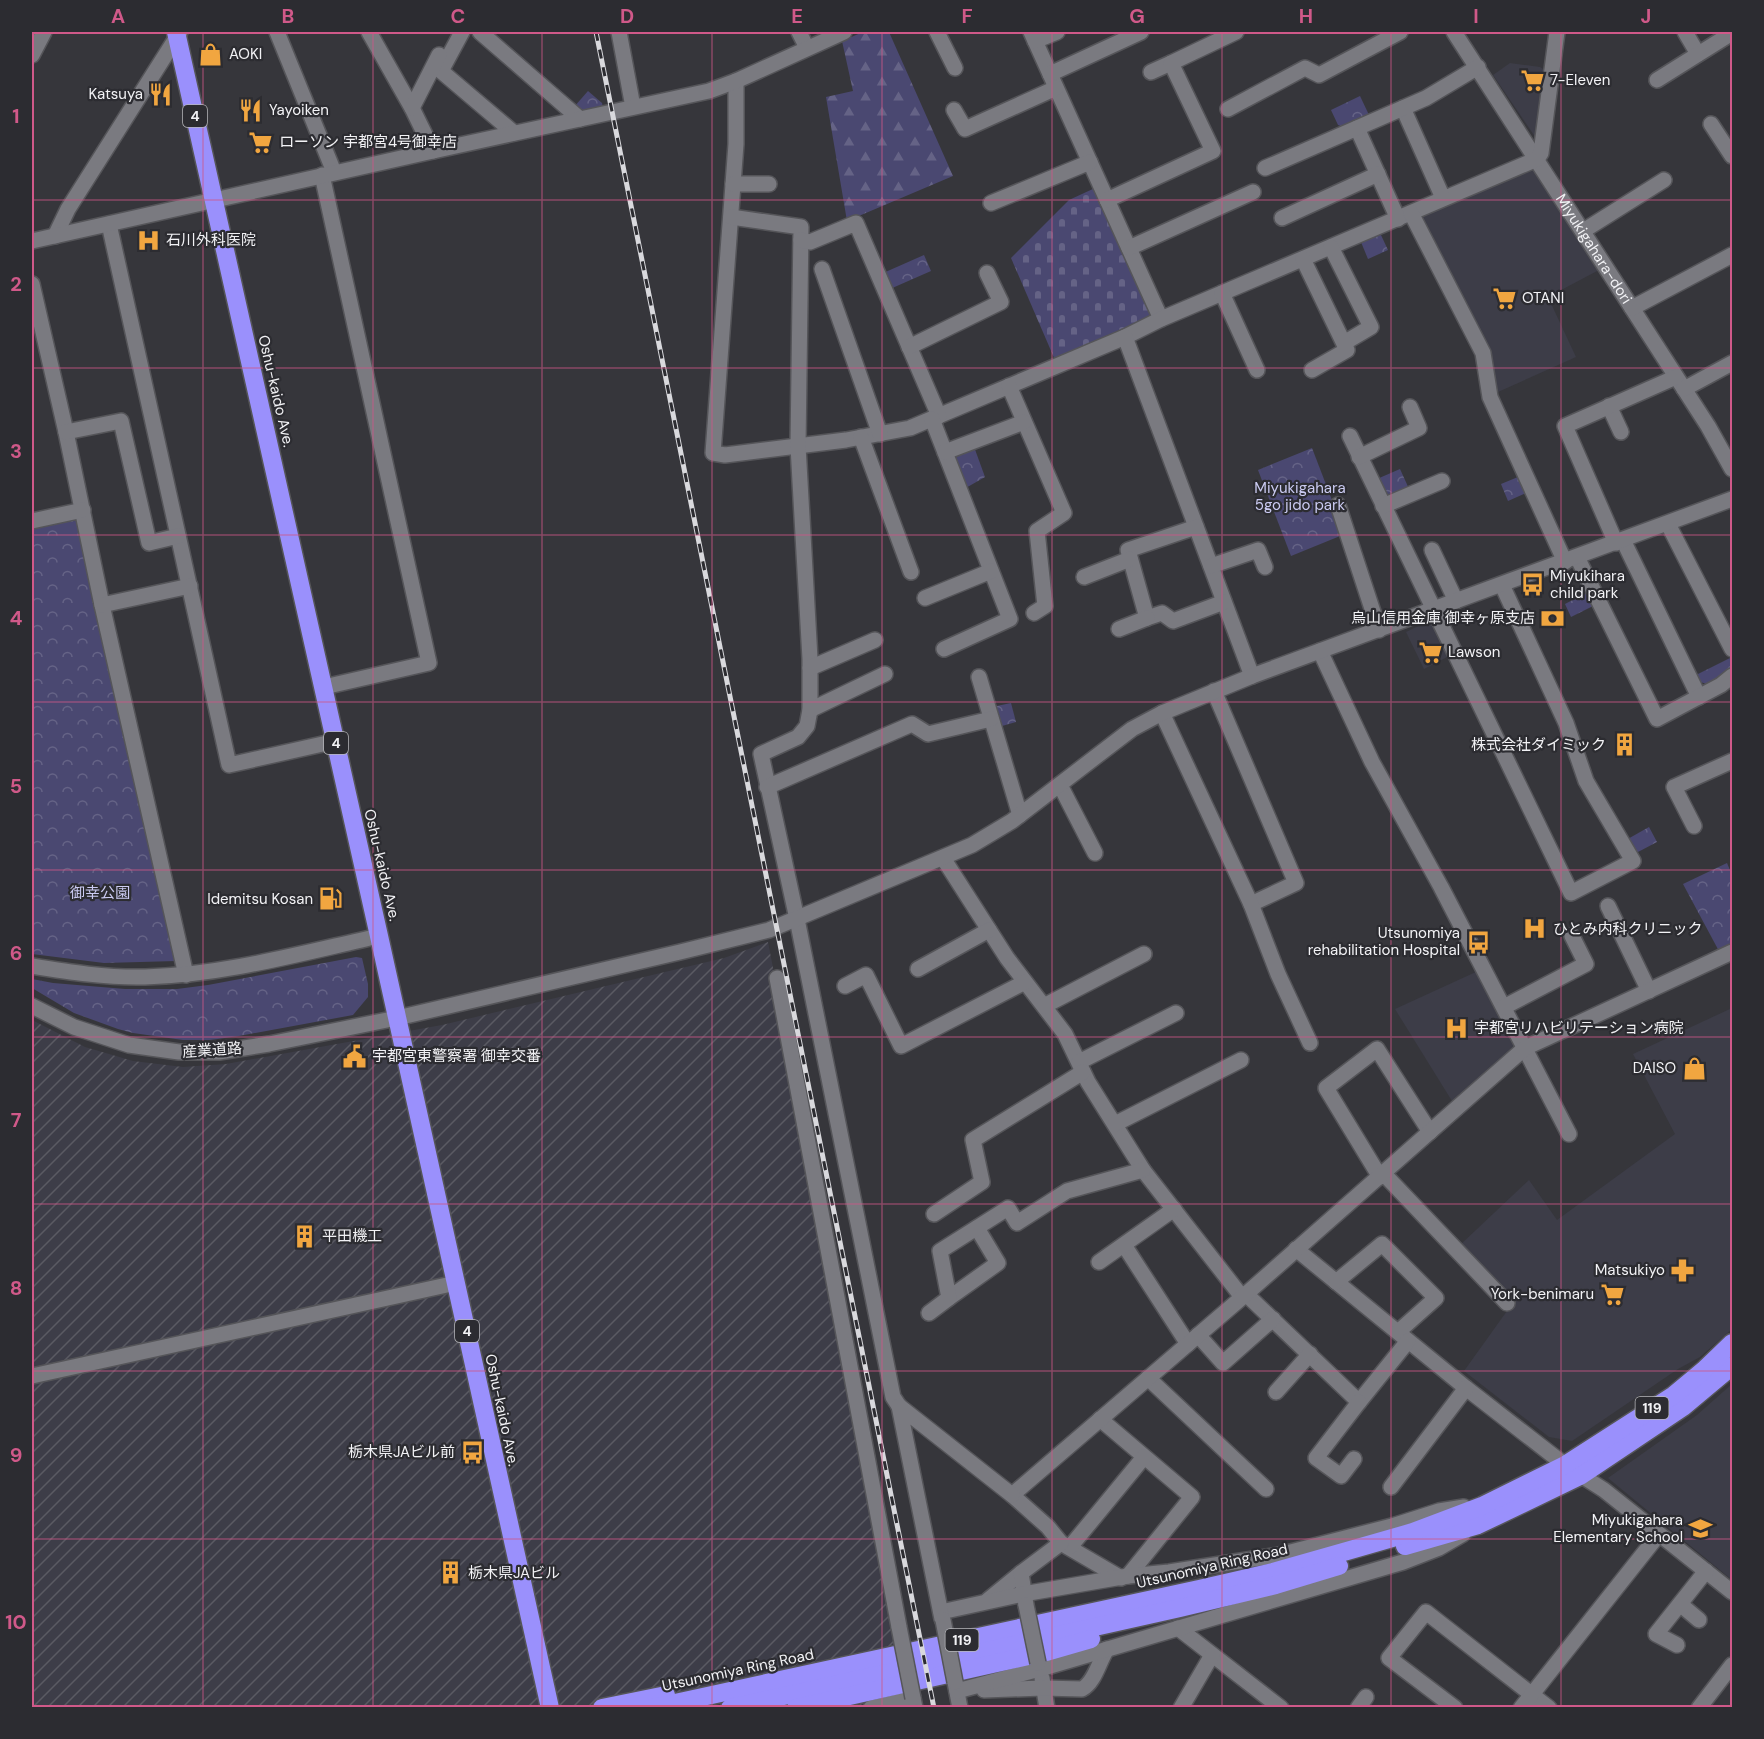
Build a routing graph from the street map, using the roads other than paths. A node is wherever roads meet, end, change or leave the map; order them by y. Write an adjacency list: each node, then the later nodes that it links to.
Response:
1 (44, 32): 23 (street)
2 (277, 32): 45 (street)
3 (369, 32): 32 (street)
4 (452, 32): 32 (street)
5 (462, 32): 39 (street)
6 (480, 32): 36 (street)
7 (618, 32): 31 (street)
8 (799, 32): 21 (street)
9 (844, 32): 21 (street)
10 (937, 32): 26 (street)
11 (1057, 32): 20 (street)
12 (1141, 32): 30 (street)
13 (1236, 32): 24 (street)
14 (1400, 32): 34 (street)
15 (1454, 32): 25 (street, Miyukigahara-dori)
16 (1557, 32): 42 (street)
17 (1685, 32): 22 (street)
18 (178, 33): 53 (highway, Oshu-kaido Ave. / 4); 60 (street)
19 (1732, 33): 22 (street)
20 (1033, 36): 30 (street)
21 (807, 48): 29 (street)
22 (1698, 54): 28 (street)
23 (32, 55)
24 (1171, 63): 27 (street); 52 (street)
25 (1478, 67): 33 (street); 42 (street, Miyukigahara-dori)
26 (955, 68)
27 (1151, 72)
28 (1657, 80)
29 (736, 81): 31 (street); 48 (street)
30 (1053, 81): 35 (street); 43 (street)
31 (633, 107): 36 (street)
32 (412, 108): 40 (street)
33 (1403, 108): 38 (street); 51 (street)
34 (1228, 109)
35 (954, 110)
36 (580, 118): 39 (street)
37 (1711, 124): 41 (street)
38 (1357, 128): 44 (street); 46 (street)
39 (514, 133): 40 (street)
40 (433, 151): 45 (street)
41 (1732, 156)
42 (1537, 159): 51 (street); 59 (street, Miyukigahara-dori)
43 (1090, 162): 52 (street); 54 (street)
44 (1265, 168)
45 (328, 174): 53 (street); 132 (street)
46 (1377, 174): 55 (street); 57 (street)
47 (1664, 180): 59 (street)
48 (734, 184): 49 (street); 56 (street)
49 (769, 184)
50 (1253, 192): 64 (street)
51 (1443, 198): 55 (street)
52 (1107, 200): 64 (street)
53 (214, 201): 58 (street); 132 (highway, Oshu-kaido Ave. / 4)
54 (991, 203)
55 (1405, 216): 63 (street); 106 (street)
56 (731, 217): 61 (street); 90 (street)
57 (1282, 218)
58 (110, 224): 60 (street); 102 (street)
59 (1583, 231): 71 (street, Miyukigahara-dori)
60 (55, 236): 62 (street)
61 (801, 240): 75 (street); 90 (street)
62 (32, 241)
63 (1330, 247): 66 (street); 74 (street)
64 (1129, 248): 72 (street)
65 (1732, 255): 71 (street)
66 (1303, 259): 70 (street); 74 (street)
67 (822, 269): 87 (street)
68 (987, 273): 75 (street)
69 (32, 284): 85 (street)
70 (1222, 293): 72 (street); 77 (street)
71 (1632, 308): 79 (street, Miyukigahara-dori)
72 (1161, 319): 73 (street)
73 (1125, 337): 80 (street); 101 (street)
74 (1344, 343): 78 (street)
75 (909, 347): 83 (street)
76 (1732, 363): 79 (street)
77 (1257, 370)
78 (1312, 370)
79 (1680, 383): 81 (street); 93 (street, Miyukigahara-dori)
80 (1009, 386): 83 (street); 84 (street)
81 (1609, 406): 86 (street); 103 (street)
82 (1410, 407): 92 (street)
83 (935, 417): 87 (street); 91 (street)
84 (1024, 422): 91 (street); 119 (street)
85 (66, 432): 98 (street); 102 (street)
86 (1621, 432)
87 (880, 434): 89 (street)
88 (1350, 436): 92 (street)
89 (861, 437): 90 (street); 109 (street)
90 (798, 446): 127 (street)
91 (945, 452): 110 (street)
92 (1359, 457): 97 (street)
93 (1732, 468)
94 (1442, 481): 97 (street)
95 (1732, 500): 100 (street, 産業道路)
96 (1338, 505): 122 (street)
97 (1383, 506): 118 (street)
98 (83, 510): 99 (street); 117 (street)
99 (32, 521)
100 (1668, 524): 103 (street, 産業道路); 125 (street)
101 (1196, 527): 105 (street); 107 (street)
102 (178, 536): 113 (street)
103 (1619, 542): 106 (street, 産業道路); 134 (street)
104 (1432, 550): 115 (street)
105 (1130, 559): 111 (street); 120 (street)
106 (1571, 559): 112 (street, 産業道路); 134 (street)
107 (1211, 566): 108 (street); 116 (street)
108 (1265, 567)
109 (911, 572)
110 (991, 572): 114 (street); 124 (street)
111 (1084, 577)
112 (1502, 585): 115 (street, 産業道路); 118 (street)
113 (190, 586): 117 (street); 138 (street)
114 (925, 598)
115 (1456, 601): 118 (street, 産業道路)
116 (1224, 602): 120 (street); 129 (street)
117 (102, 605): 156 (street)
118 (1433, 609): 122 (street, 産業道路)
119 (1034, 613)
120 (1147, 618): 121 (street)
121 (1119, 629)
122 (1379, 630): 126 (street, 産業道路)
123 (875, 640): 127 (street)
124 (944, 649)
125 (1732, 649)
126 (1320, 651): 129 (street, 産業道路); 163 (street)
127 (810, 668): 135 (street)
128 (885, 674): 135 (street)
129 (1252, 676): 133 (street, 産業道路)
130 (1732, 676): 134 (street)
131 (980, 677): 137 (street)
132 (324, 687): 138 (highway, Oshu-kaido Ave. / 4)
133 (1214, 691): 136 (street, 産業道路); 146 (street)
134 (1699, 697)
135 (810, 710): 141 (street)
136 (1162, 713): 140 (street, 産業道路); 146 (street)
137 (991, 719): 141 (street); 142 (street)
138 (336, 741): 150 (highway, Oshu-kaido Ave. / 4)
139 (1732, 761): 143 (street)
140 (1060, 785): 142 (street, 産業道路); 144 (street)
141 (767, 787): 148 (street)
142 (1020, 815): 145 (street, 産業道路)
143 (1694, 826)
144 (1095, 853)
145 (943, 858): 148 (street, 産業道路); 149 (street)
146 (1251, 904): 166 (street)
147 (1608, 906): 160 (street)
148 (797, 919): 165 (street, 産業道路); 198 (street)
149 (989, 930): 155 (street); 158 (street)
150 (379, 936): 156 (street); 165 (highway, Oshu-kaido Ave. / 4)
151 (1572, 936): 163 (street)
152 (1732, 952): 160 (street)
153 (1144, 954): 162 (street)
154 (32, 966): 156 (street)
155 (918, 969)
156 (186, 975)
157 (777, 978): 231 (street, bridge)
158 (1025, 982): 159 (street); 162 (street)
159 (845, 986)
160 (1649, 991): 167 (street)
161 (32, 1006): 165 (street, 産業道路)
162 (1044, 1006): 169 (street)
163 (1504, 1007): 167 (street)
164 (1176, 1013): 169 (street)
165 (398, 1018): 182 (highway, Oshu-kaido Ave. / 4)
166 (1310, 1043)
167 (1525, 1048): 171 (street); 172 (street)
168 (1241, 1060): 170 (street)
169 (1081, 1067): 170 (street); 176 (street)
170 (1115, 1124): 173 (street)
171 (1430, 1132): 174 (street); 174 (street)
172 (1569, 1134)
173 (1143, 1170): 175 (street); 177 (street)
174 (1381, 1175): 179 (street); 185 (street)
175 (1174, 1209): 178 (street); 183 (street)
176 (934, 1214)
177 (977, 1228): 184 (street); 184 (street)
178 (1124, 1245): 180 (street); 189 (street)
179 (1296, 1249): 181 (street); 183 (street)
180 (1099, 1262)
181 (1336, 1282): 188 (street); 188 (street)
182 (456, 1283): 193 (street); 232 (highway, Oshu-kaido Ave. / 4)
183 (1244, 1295): 187 (street); 189 (street)
184 (949, 1298): 186 (street)
185 (1507, 1303)
186 (928, 1314)
187 (1273, 1319): 189 (street); 191 (street)
188 (1403, 1337): 195 (street); 197 (street)
189 (1193, 1339): 194 (street)
190 (1732, 1343): 202 (highway, Utsunomiya Ring Road / 119)
191 (1310, 1354): 196 (street); 197 (street)
192 (1732, 1366): 203 (highway, Utsunomiya Ring Road / 119)
193 (32, 1376)
194 (1148, 1378): 199 (street); 205 (street)
195 (1466, 1388): 202 (street); 204 (street)
196 (1276, 1392)
197 (1359, 1402): 201 (street)
198 (898, 1406): 206 (street); 220 (street)
199 (1100, 1419): 200 (street); 206 (street)
200 (1144, 1457): 210 (street); 214 (street)
201 (1354, 1459)
202 (1565, 1465): 203 (street); 207 (highway, Utsunomiya Ring Road / 119)
203 (1580, 1476): 208 (highway, Utsunomiya Ring Road / 119); 209 (street)
204 (1391, 1487)
205 (1266, 1489)
206 (1012, 1495): 210 (street)
207 (1482, 1506): 212 (highway, Utsunomiya Ring Road / 119); 214 (street)
208 (1478, 1525): 219 (highway, Utsunomiya Ring Road / 119); 222 (street)
209 (1659, 1534): 211 (street); 230 (street)
210 (1065, 1545): 213 (street); 214 (street)
211 (1706, 1571): 215 (street); 218 (street)
212 (1273, 1572): 233 (highway); 234 (highway, Utsunomiya Ring Road / 119)
213 (1020, 1573): 216 (street); 217 (street)
214 (1125, 1577): 216 (street)
215 (1732, 1592)
216 (1024, 1600): 217 (street); 227 (street, bridge)
217 (986, 1602): 220 (street)
218 (1680, 1604): 221 (street); 223 (street)
219 (1180, 1608): 235 (highway, Utsunomiya Ring Road / 119); 236 (highway)
220 (942, 1616): 228 (street, bridge)
221 (1699, 1620)
222 (1178, 1628): 224 (street); 225 (street)
223 (1677, 1644)
224 (1107, 1649): 227 (street); 229 (street)
225 (1212, 1655): 240 (street); 241 (street)
226 (1732, 1665): 245 (street)
227 (1039, 1666): 228 (street); 229 (street)
228 (956, 1686): 229 (street); 238 (street)
229 (1043, 1688): 239 (street)
230 (1531, 1694): 242 (street); 243 (street); 244 (street)
231 (914, 1703): 237 (street)
232 (550, 1707)
233 (602, 1707)
234 (652, 1707)
235 (730, 1707)
236 (796, 1707)
237 (872, 1707)
238 (960, 1707)
239 (1047, 1707)
240 (1181, 1707)
241 (1281, 1707)
242 (1455, 1707)
243 (1521, 1707)
244 (1549, 1707)
245 (1699, 1707)

